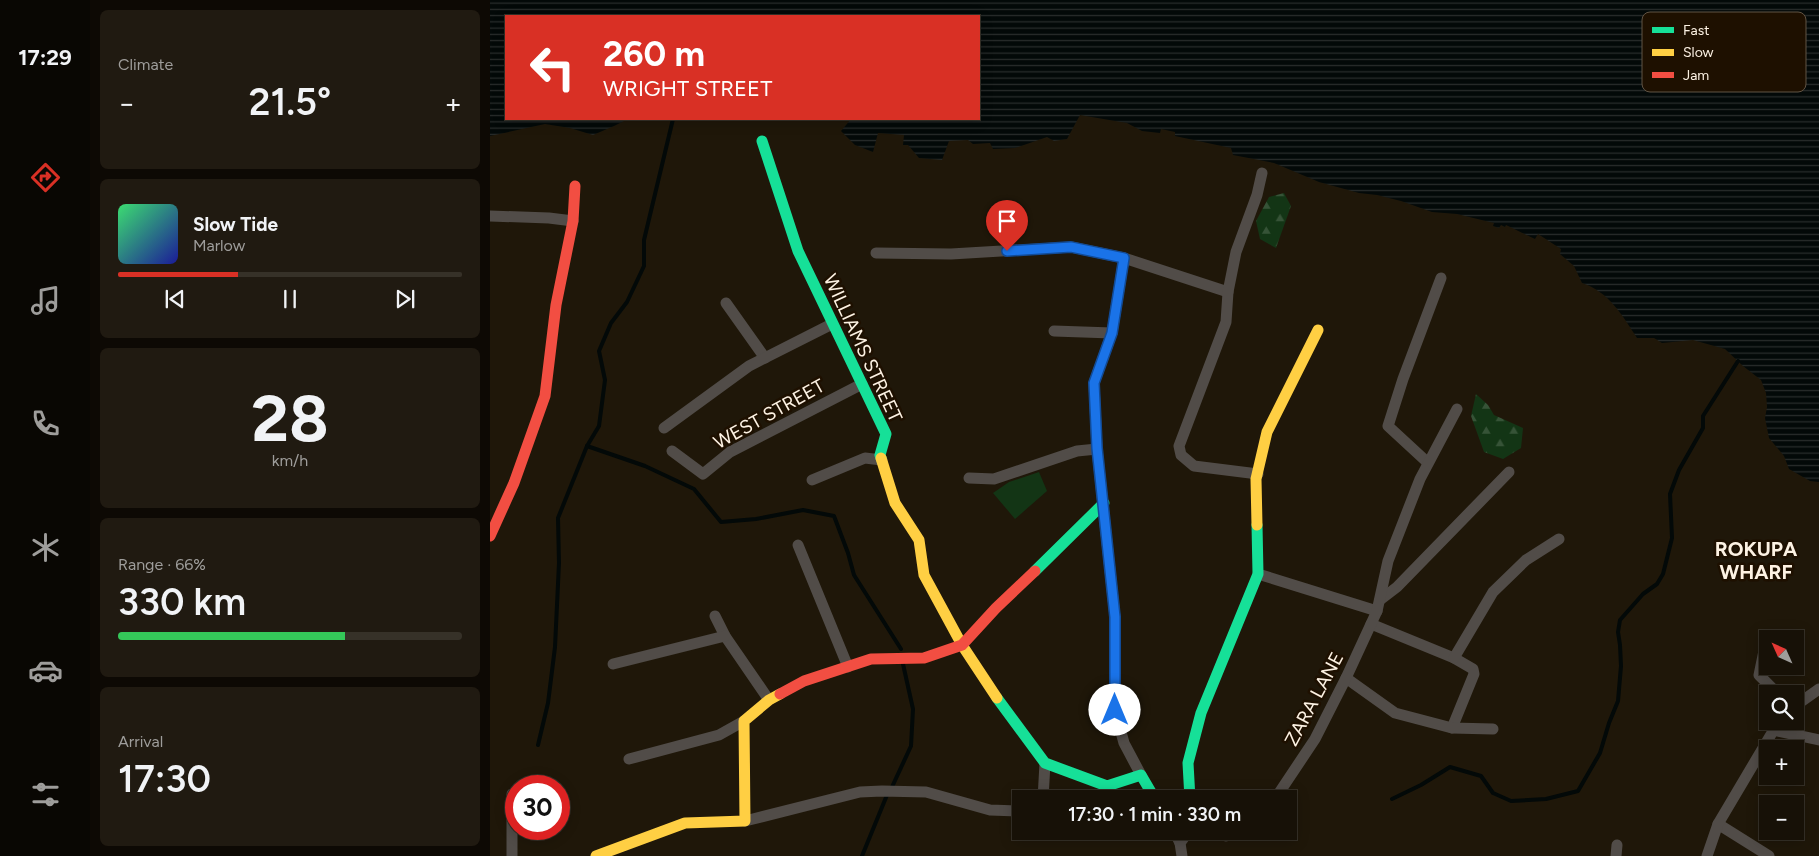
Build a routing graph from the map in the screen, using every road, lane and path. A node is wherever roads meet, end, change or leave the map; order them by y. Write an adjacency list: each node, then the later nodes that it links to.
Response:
1 (762, 141): 11 (street, WILLIAMS STREET)
2 (1262, 173): 9 (street)
3 (574, 186): 5 (street)
4 (490, 216): 5 (street)
5 (573, 221): 28 (street)
6 (876, 253): 7 (street)
7 (1124, 258): 9 (street); 14 (street)
8 (1441, 278): 22 (street)
9 (1228, 292): 24 (street)
10 (726, 303): 15 (street)
11 (832, 324): 15 (street); 16 (street, WILLIAMS STREET)
12 (1318, 330): 24 (street)
13 (1054, 331): 14 (street)
14 (1112, 333): 19 (street)
15 (765, 358): 18 (street)
16 (862, 384): 20 (street, WEST STREET); 21 (street, WILLIAMS STREET)
17 (1456, 409): 22 (street)
18 (664, 428)
19 (1097, 448): 25 (street); 27 (street)
20 (672, 451)
21 (882, 460): 26 (street); 36 (street, WILLIAMS STREET)
22 (1427, 462): 32 (street)
23 (1509, 472): 32 (street)
24 (1258, 474): 31 (street)
25 (969, 478)
26 (812, 480)
27 (1104, 503): 36 (street); 54 (street)
28 (490, 536)
29 (1559, 539): 37 (street)
30 (798, 545): 39 (street)
31 (1258, 574): 32 (street); 57 (street)
32 (1378, 605): 34 (street, ZARA LANE)
33 (715, 616): 35 (street)
34 (1371, 624): 37 (street); 41 (street, ZARA LANE)
35 (725, 636): 38 (street); 45 (street)
36 (962, 645): 39 (street); 53 (street, WILLIAMS STREET)
37 (1454, 658): 47 (street)
38 (613, 664)
39 (848, 667): 45 (street)
40 (1759, 675): 42 (street)
41 (1346, 678): 47 (street); 58 (street, ZARA LANE)
42 (1769, 685)
43 (1819, 688): 44 (street)
44 (1804, 699)
45 (769, 700): 46 (street)
46 (744, 722): 52 (street); 60 (street)
47 (1452, 728): 48 (street)
48 (1493, 729)
49 (1774, 730): 61 (street)
50 (1788, 730): 51 (street)
51 (1819, 740)
52 (628, 759)
53 (1045, 763): 54 (street); 55 (street)
54 (1141, 775): 56 (street)
55 (1044, 790)
56 (1150, 790)
57 (1190, 790)
58 (1281, 790)
59 (1012, 811): 60 (street)
60 (746, 821): 67 (street)
61 (1718, 824): 69 (street); 70 (street)
62 (512, 840): 66 (street)
63 (1178, 840): 65 (street)
64 (1182, 840): 65 (street)
65 (1180, 843): 68 (street)
66 (512, 856)
67 (596, 856)
68 (1182, 856)
69 (1707, 856)
70 (1769, 856)

